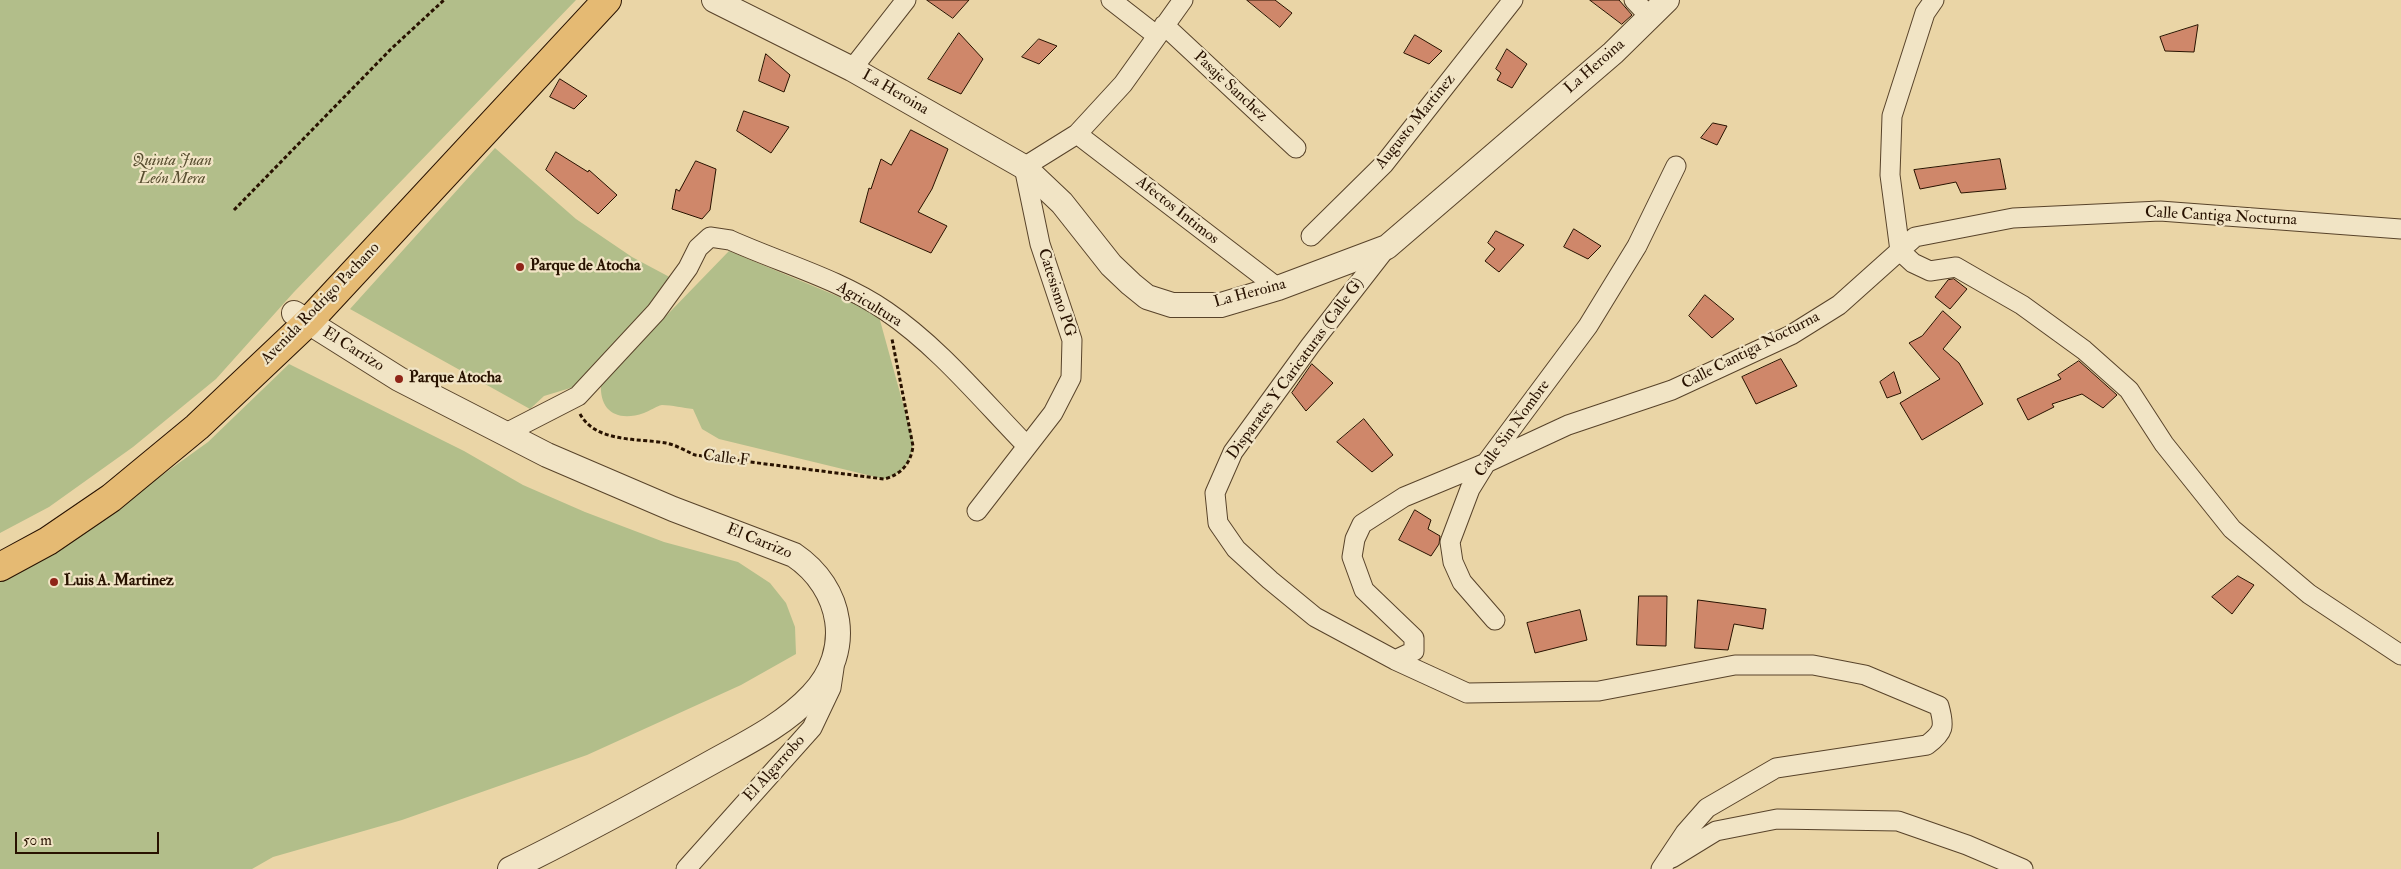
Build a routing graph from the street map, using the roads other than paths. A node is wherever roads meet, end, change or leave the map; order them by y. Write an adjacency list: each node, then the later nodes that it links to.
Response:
1 (587, 0): 23 (main road, Avenida Rodrigo Pachano)
2 (607, 0): 23 (main road, Avenida Rodrigo Pachano)
3 (714, 0): 13 (street, La Heroina)
4 (906, 0): 13 (street)
5 (1111, 0): 12 (street, Pasaje Sanchez)
6 (1182, 0): 12 (street)
7 (1513, 0): 19 (street, Augusto Martinez)
8 (1634, 0): 11 (street)
9 (1667, 0): 11 (street, La Heroina)
10 (1934, 0): 21 (street)
11 (1650, 17): 20 (street, La Heroina)
12 (1160, 30): 14 (street); 15 (street, Pasaje Sanchez)
13 (852, 69): 17 (street, La Heroina)
14 (1077, 134): 17 (street); 22 (street, Afectos Intimos)
15 (1296, 148)
16 (1676, 166): 26 (street, Calle Sin Nombre)
17 (1024, 167): 22 (street, La Heroina); 25 (street, Catesismo PG)
18 (2401, 229): 21 (street, Calle Cantiga Nocturna)
19 (1311, 236)
20 (1387, 247): 22 (street, La Heroina); 33 (street, Disparates Y Caricaturas (Calle G))
21 (1900, 251): 26 (street, Calle Cantiga Nocturna); 32 (street)
22 (1278, 288)
23 (301, 317): 24 (street, El Carrizo); 28 (main road, Avenida Rodrigo Pachano); 29 (main road, Avenida Rodrigo Pachano)
24 (506, 434): 25 (street, Agricultura); 31 (street, El Carrizo)
25 (1027, 446): 27 (street, Catesismo PG)
26 (1486, 464): 30 (street, Calle Sin Nombre); 33 (street, Calle Cantiga Nocturna)
27 (977, 511)
28 (0, 548)
29 (0, 567)
30 (1495, 620)
31 (837, 654): 35 (street, El Carrizo); 36 (street, El Algarrobo)
32 (2401, 655)
33 (1395, 660): 34 (street, Disparates Y Caricaturas (Calle G))
34 (1665, 864): 37 (street, Disparates Y Caricaturas (Calle G))
35 (510, 869)
36 (686, 869)
37 (2023, 869)

